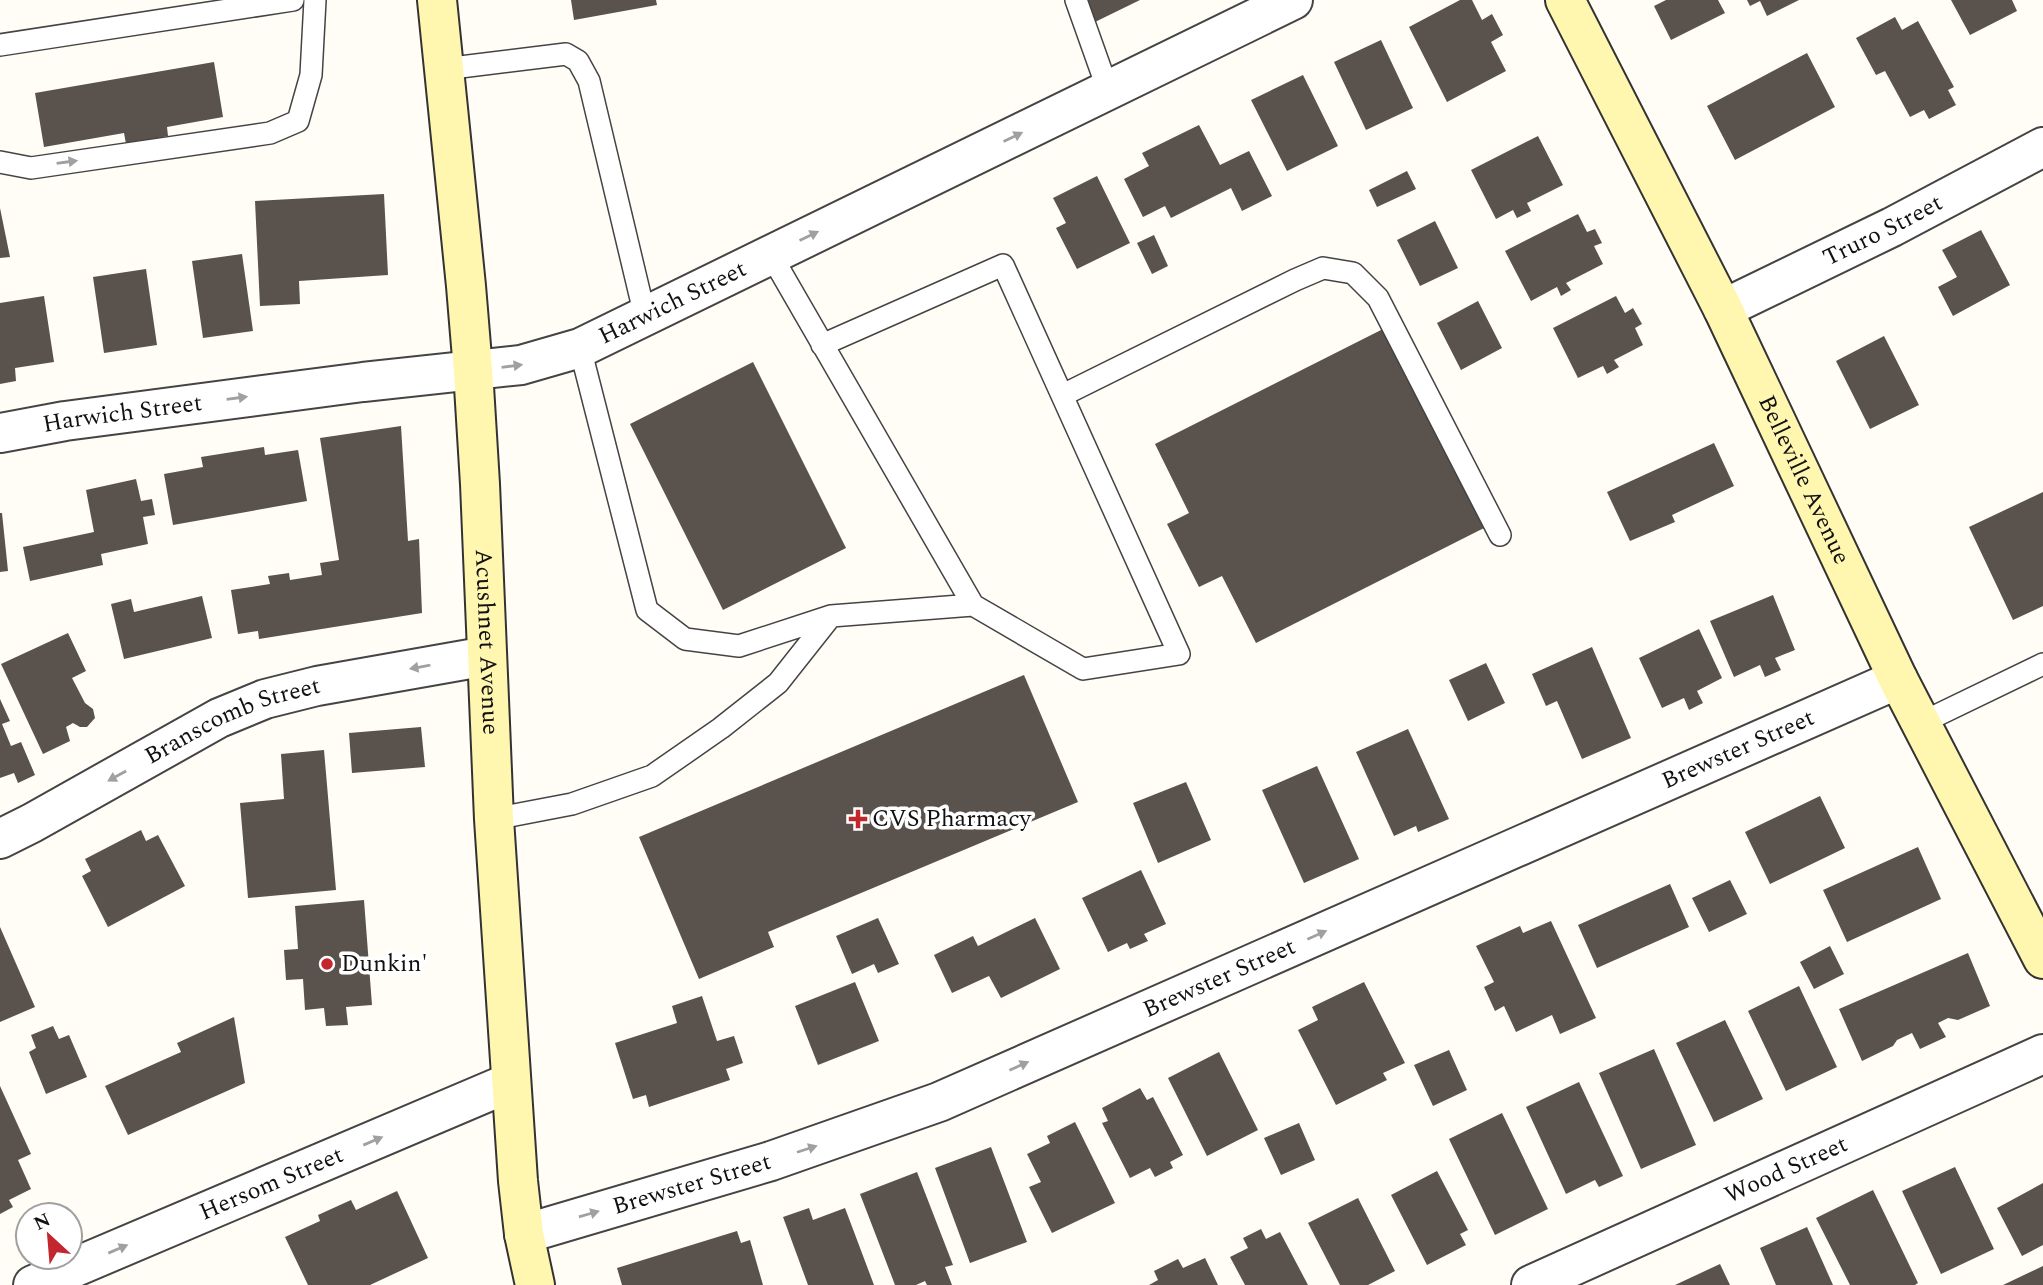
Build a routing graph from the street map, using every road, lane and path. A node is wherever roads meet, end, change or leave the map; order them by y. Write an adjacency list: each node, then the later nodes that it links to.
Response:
1 (293, 0): 7 (lane)
2 (315, 0): 11 (lane, one-way to 2)
3 (437, 0): 8 (main road, Acushnet Avenue)
4 (1076, 0): 9 (lane)
5 (1293, 0): 9 (street, Harwich Street)
6 (1565, 0): 13 (main road, Belleville Avenue)
7 (0, 46)
8 (444, 69): 14 (lane); 17 (main road, Acushnet Avenue)
9 (1108, 90): 12 (street, Harwich Street, one-way to 9)
10 (2043, 148): 13 (street, Truro Street)
11 (0, 162)
12 (771, 255): 14 (street, Harwich Street); 15 (lane)
13 (1723, 309): 25 (main road, Belleville Avenue)
14 (645, 316): 16 (street, Harwich Street)
15 (822, 345): 18 (lane); 21 (lane)
16 (580, 348): 17 (street, Harwich Street, one-way to 16); 22 (lane)
17 (473, 370): 19 (street, Harwich Street, one-way to 17); 23 (main road, Acushnet Avenue)
18 (1063, 395): 20 (lane); 21 (lane)
19 (0, 433)
20 (1500, 535)
21 (973, 605): 22 (lane)
22 (831, 616): 27 (lane)
23 (487, 656): 27 (main road, Acushnet Avenue); 28 (street, Branscomb Street, one-way to 28)
24 (2043, 664): 26 (lane)
25 (1898, 679): 26 (main road, Belleville Avenue); 32 (street, Brewster Street, one-way to 25)
26 (1921, 723): 29 (main road, Belleville Avenue)
27 (494, 818): 31 (main road, Acushnet Avenue)
28 (0, 839)
29 (2043, 959)
30 (2043, 1054): 35 (street, Wood Street)
31 (511, 1082): 32 (main road, Acushnet Avenue); 33 (street, Hersom Street, one-way to 31)
32 (524, 1234): 34 (main road, Acushnet Avenue)
33 (33, 1285)
34 (535, 1285)
35 (1531, 1285)

